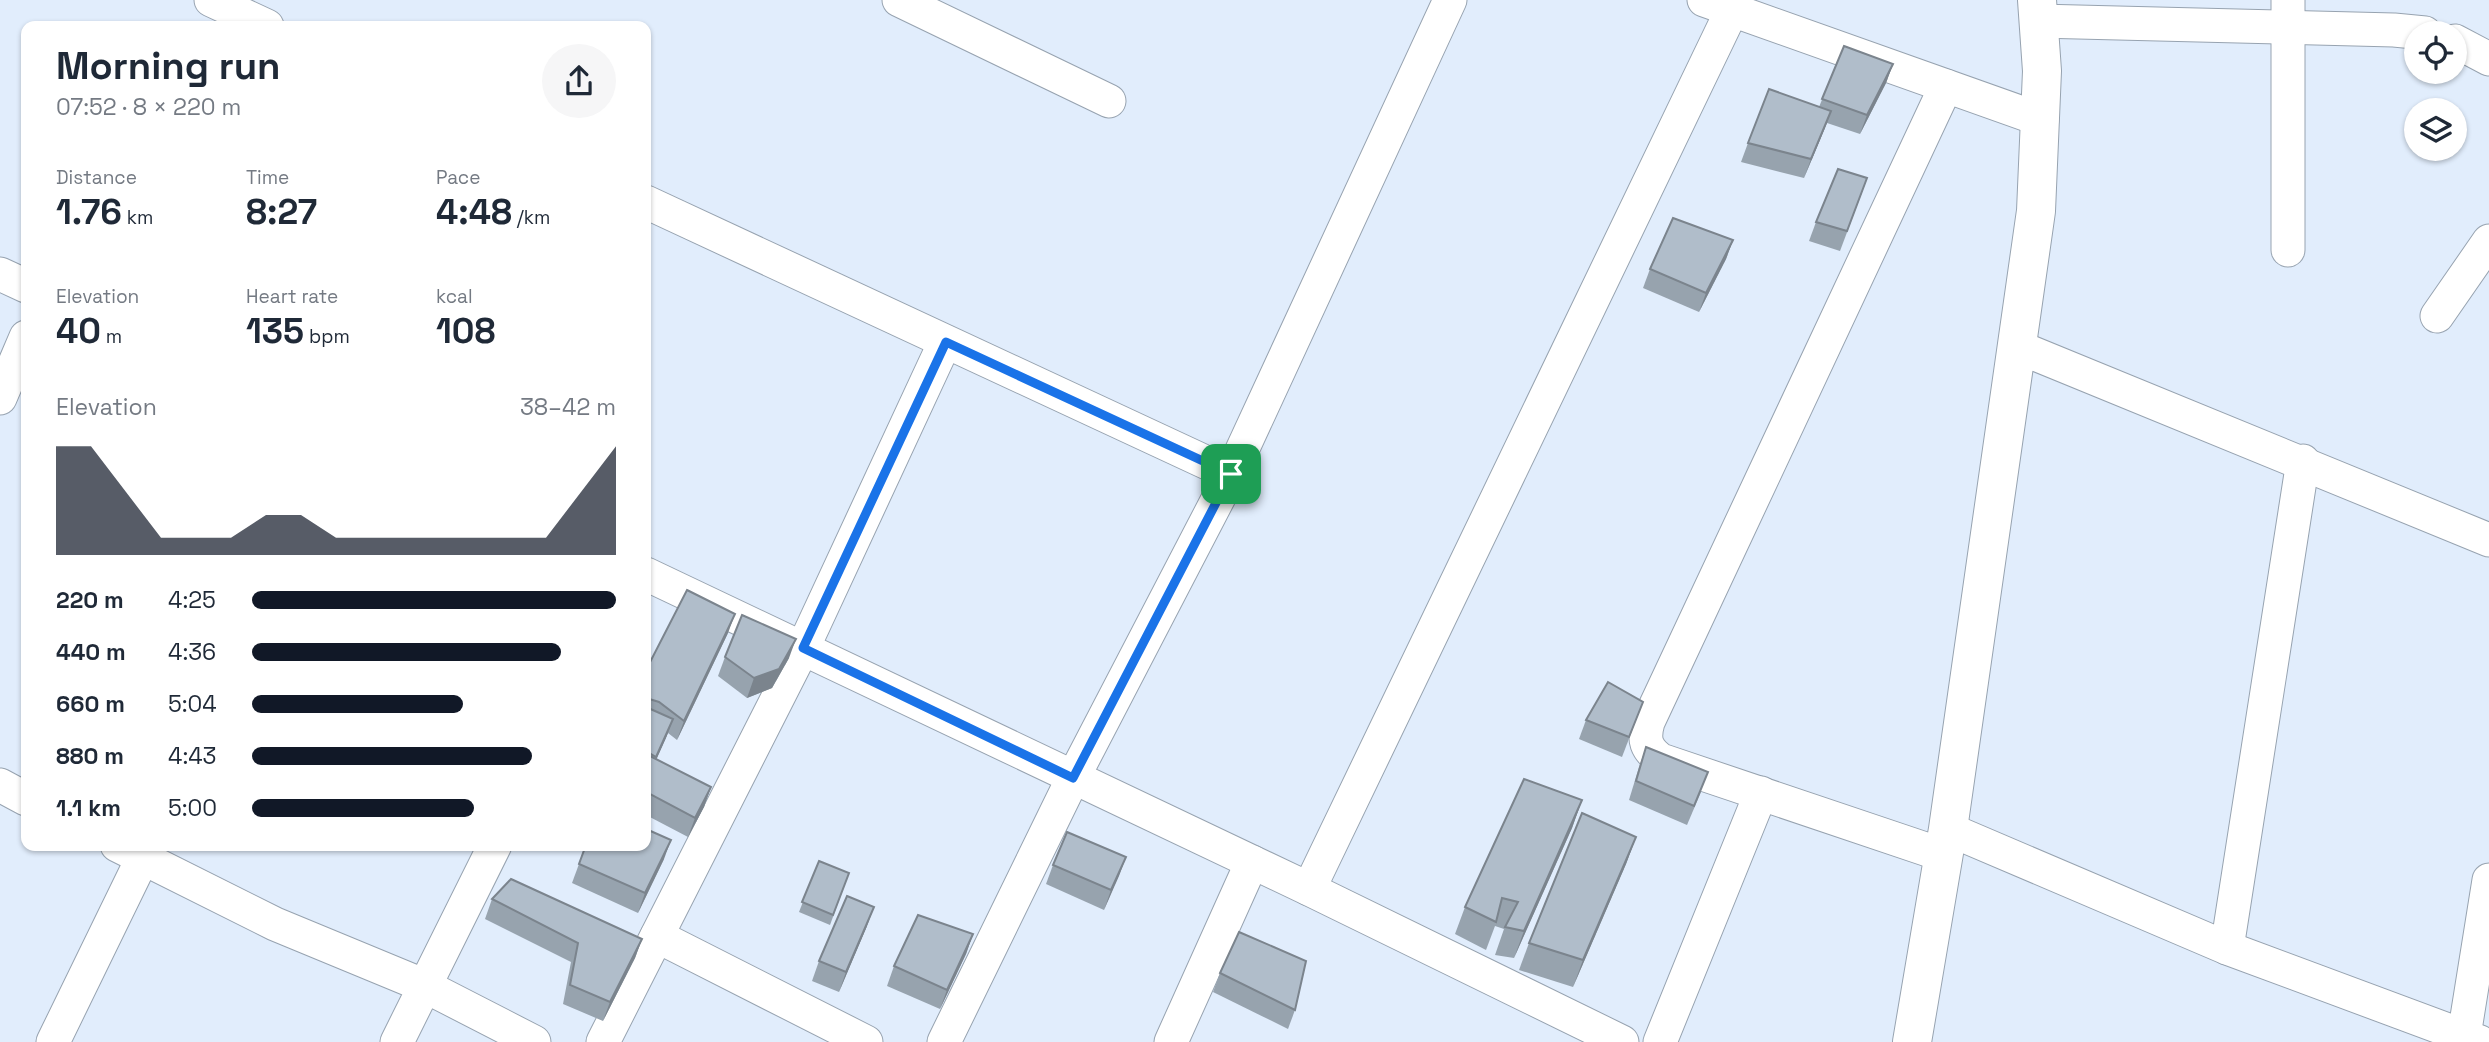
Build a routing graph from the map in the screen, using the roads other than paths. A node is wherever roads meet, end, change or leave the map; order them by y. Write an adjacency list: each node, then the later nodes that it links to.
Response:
1 (211, 0): 7 (street)
2 (899, 0): 12 (street)
3 (1450, 0): 25 (street)
4 (1718, 5): 11 (street); 39 (street)
5 (2038, 11): 6 (street); 13 (street)
6 (2289, 15): 8 (street); 16 (street)
7 (256, 21)
8 (2404, 31)
9 (2467, 47): 10 (street)
10 (2489, 59)
11 (1946, 86): 13 (street); 31 (street)
12 (1109, 102)
13 (2042, 120): 21 (street)
14 (651, 204): 20 (street)
15 (2489, 242): 19 (street)
16 (2288, 250)
17 (0, 274): 18 (street)
18 (21, 284)
19 (2437, 316)
20 (946, 342): 25 (street); 28 (street)
21 (2018, 347): 24 (street); 33 (street)
22 (21, 349): 23 (street)
23 (0, 398)
24 (2303, 461): 26 (street); 41 (street)
25 (1231, 474): 29 (street)
26 (2489, 540)
27 (651, 576): 28 (street)
28 (803, 648): 29 (street); 40 (street)
29 (1073, 778): 37 (street); 49 (street)
30 (0, 785): 32 (street)
31 (1761, 793): 33 (street); 52 (street)
32 (21, 796)
33 (1946, 842): 41 (street); 53 (street)
34 (136, 851): 44 (street)
35 (138, 851): 42 (street)
36 (492, 851): 42 (street)
37 (1252, 862): 39 (street); 50 (street)
38 (2489, 880): 43 (street)
39 (1309, 889): 51 (street)
40 (657, 936): 47 (street); 48 (street)
41 (2227, 948): 43 (street)
42 (425, 986): 45 (street); 46 (street)
43 (2472, 1039)
44 (53, 1042)
45 (397, 1042)
46 (534, 1042)
47 (603, 1042)
48 (866, 1042)
49 (944, 1042)
50 (1171, 1042)
51 (1622, 1042)
52 (1660, 1042)
53 (1912, 1042)

